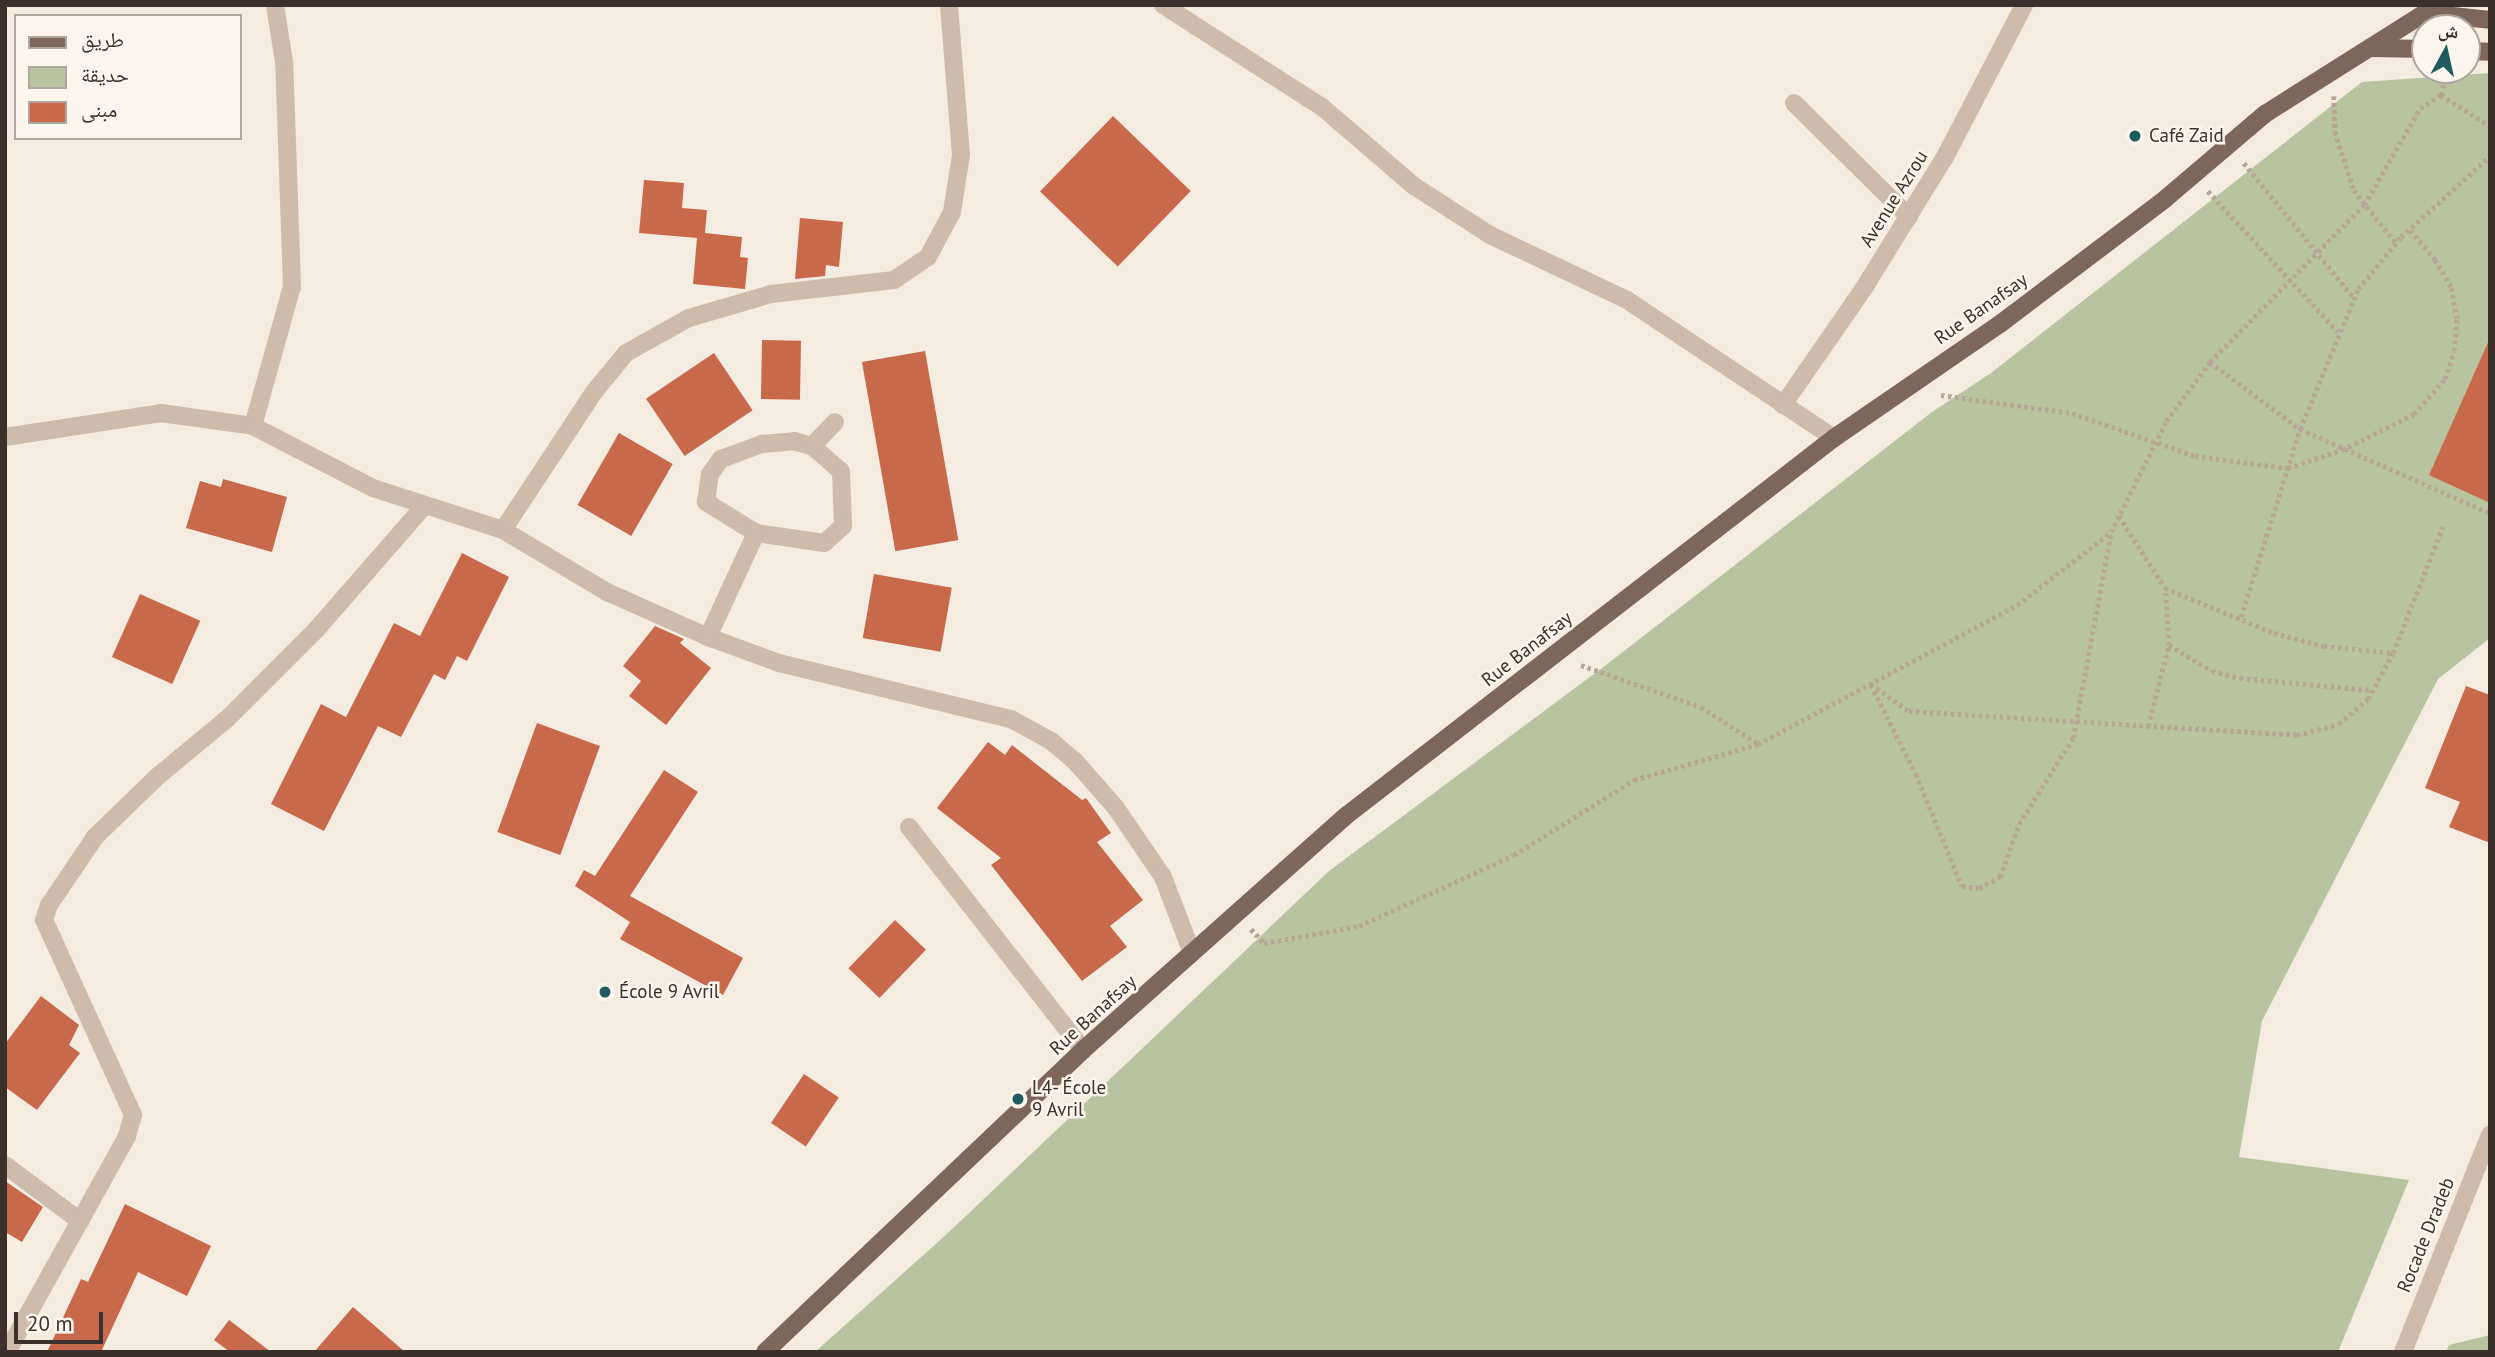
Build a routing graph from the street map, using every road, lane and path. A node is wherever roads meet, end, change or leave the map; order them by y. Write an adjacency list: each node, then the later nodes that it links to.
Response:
1 (275, 5): 29 (street)
2 (949, 5): 41 (street)
3 (1163, 5): 27 (street)
4 (2024, 5): 18 (street, Avenue Azrou)
5 (2431, 9): 6 (main road, Rue Banafsay); 7 (main road, Rue Banafsay)
6 (2490, 20)
7 (2370, 48): 8 (main road); 9 (main road, Rue Banafsay)
8 (2411, 49)
9 (2333, 71): 14 (main road, Rue Banafsay); 17 (path)
10 (2444, 84): 11 (path)
11 (2441, 95): 13 (path); 17 (path)
12 (1794, 103): 18 (street)
13 (2490, 126)
14 (2230, 145): 16 (main road, Rue Banafsay); 21 (path)
15 (2490, 156): 19 (path)
16 (2194, 175): 22 (path); 26 (main road, Rue Banafsay)
17 (2364, 205): 20 (path); 21 (path)
18 (1909, 217): 27 (street, Avenue Azrou)
19 (2409, 229): 20 (path); 35 (path)
20 (2396, 243): 23 (path)
21 (2317, 255): 22 (path); 23 (path)
22 (2290, 282): 24 (path); 25 (path)
23 (2354, 298): 24 (path)
24 (2338, 332): 30 (path)
25 (2210, 362): 30 (path); 33 (path)
26 (1898, 393): 32 (main road, Rue Banafsay); 33 (path)
27 (1783, 405): 32 (street)
28 (835, 422): 34 (street)
29 (253, 426): 31 (street); 37 (street)
30 (2300, 429): 35 (path); 36 (path)
31 (5, 437)
32 (1834, 438): 49 (main road, Rue Banafsay)
33 (2156, 441): 36 (path); 39 (path)
34 (812, 446): 43 (street); 43 (street)
35 (2342, 450): 36 (path); 38 (path)
36 (2288, 468): 45 (path)
37 (424, 506): 41 (street); 61 (street)
38 (2490, 513)
39 (2119, 516): 42 (path); 44 (path)
40 (2443, 526): 48 (path)
41 (503, 530): 46 (street)
42 (2111, 532): 50 (path); 52 (path)
43 (756, 533): 46 (street)
44 (2165, 588): 45 (path); 47 (path)
45 (2241, 617): 48 (path)
46 (708, 637): 57 (street)
47 (2169, 645): 51 (path); 53 (path)
48 (2393, 653): 51 (path)
49 (1555, 654): 54 (path); 56 (main road, Rue Banafsay)
50 (1870, 684): 52 (path); 52 (path); 54 (path)
51 (2373, 690): 53 (path)
52 (2076, 721): 53 (path)
53 (2148, 726)
54 (1758, 744): 56 (path)
55 (909, 827): 58 (street)
56 (1236, 913): 57 (main road, Rue Banafsay)
57 (1192, 953): 58 (main road, Rue Banafsay)
58 (1083, 1050): 63 (main road, Rue Banafsay)
59 (2490, 1135): 64 (street, Rocade Dradeb)
60 (5, 1166): 61 (street)
61 (80, 1221): 62 (street)
62 (7, 1352)
63 (765, 1352)
64 (2403, 1352)

